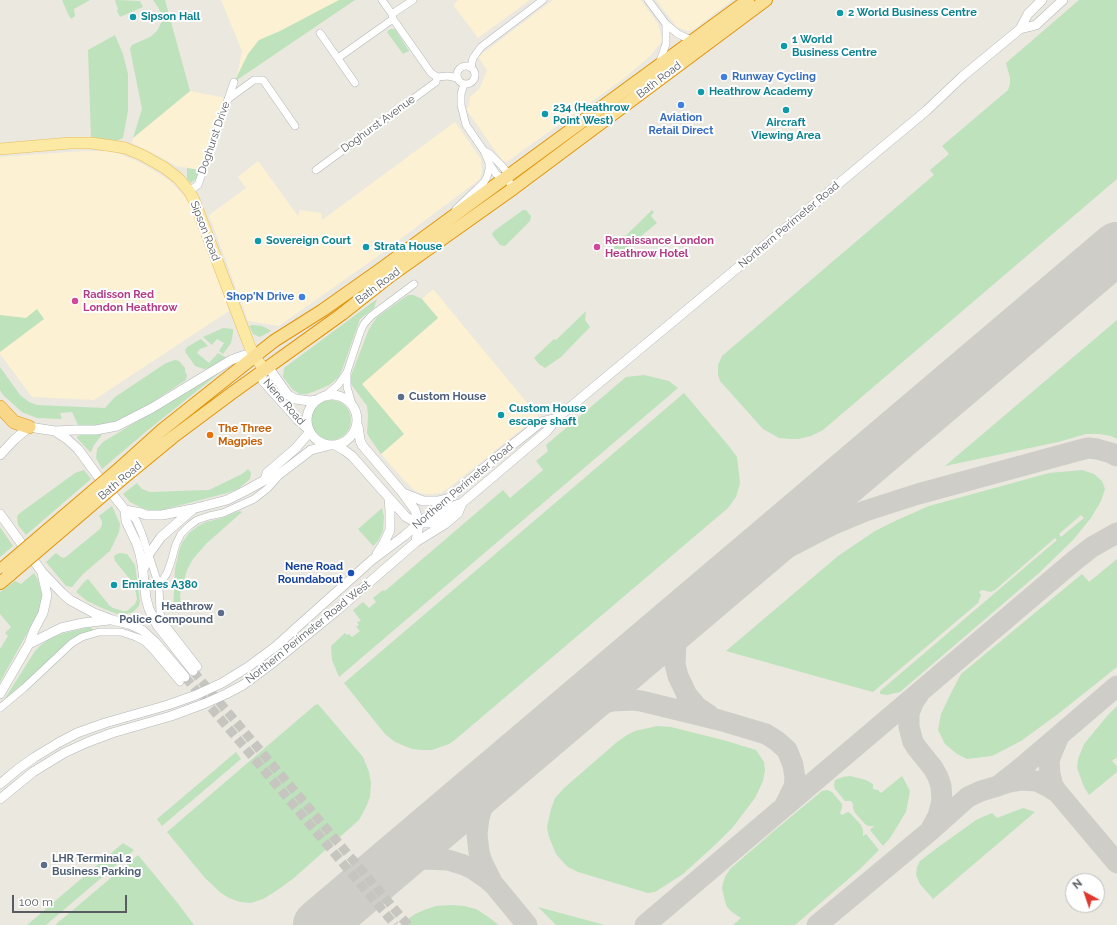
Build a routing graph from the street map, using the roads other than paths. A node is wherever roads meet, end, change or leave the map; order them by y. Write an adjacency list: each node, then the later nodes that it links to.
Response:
1 (382, 0): 9 (street)
2 (413, 0): 9 (street)
3 (543, 0): 15 (street)
4 (648, 0): 10 (street)
5 (748, 0): 13 (highway, Bath Road)
6 (766, 0): 29 (highway, Bath Road)
7 (1042, 0): 11 (street, Northern Perimeter Road)
8 (1063, 0): 11 (street, Northern Perimeter Road)
9 (393, 17): 14 (street); 17 (street)
10 (666, 24): 13 (street); 16 (street)
11 (1020, 30): 40 (street, Northern Perimeter Road)
12 (320, 33): 14 (street)
13 (693, 41): 16 (highway, Bath Road)
14 (338, 58): 20 (street)
15 (471, 67): 18 (street); 21 (street)
16 (658, 67): 28 (highway, Bath Road)
17 (437, 77): 18 (street); 27 (street, Doghurst Avenue)
18 (457, 78): 21 (street)
19 (234, 82): 22 (street, Doghurst Drive)
20 (355, 83)
21 (464, 84): 25 (street)
22 (228, 99): 23 (street); 30 (street, Doghurst Drive)
23 (295, 126)
24 (0, 149): 30 (main road, Sipson Road)
25 (484, 151): 26 (street); 28 (street)
26 (489, 163): 28 (street); 31 (street, Bath Road)
27 (316, 170)
28 (506, 178): 29 (street); 31 (highway, Bath Road)
29 (514, 188): 34 (highway, Bath Road)
30 (189, 191): 33 (main road, Sipson Road)
31 (441, 225): 33 (highway, Bath Road)
32 (414, 284): 35 (street)
33 (254, 356): 34 (main road, Sipson Road); 43 (street); 47 (highway, Bath Road)
34 (264, 369): 37 (street, Nene Road); 44 (street, Nene Road); 47 (highway, Bath Road)
35 (347, 372): 36 (street); 38 (street)
36 (326, 395): 37 (street); 38 (street)
37 (317, 400): 44 (street)
38 (352, 404): 41 (street)
39 (0, 407): 42 (highway)
40 (557, 418): 52 (street, Northern Perimeter Road); 53 (street, Northern Perimeter Road)
41 (357, 425): 45 (street); 50 (street)
42 (29, 427): 43 (street); 46 (street)
43 (55, 431): 55 (street)
44 (308, 431): 45 (street); 49 (street)
45 (332, 445): 48 (street); 51 (street)
46 (0, 455)
47 (124, 470): 61 (highway, Bath Road, bridge)
48 (281, 473): 49 (street); 65 (street)
49 (265, 480): 54 (street)
50 (402, 492): 52 (street); 57 (street)
51 (389, 498): 57 (street); 60 (street)
52 (448, 498): 57 (street, Northern Perimeter Road)
53 (462, 503): 57 (street); 58 (street, Northern Perimeter Road)
54 (192, 509): 55 (street); 59 (street)
55 (125, 510): 59 (street); 63 (street)
56 (0, 514): 62 (street)
57 (419, 523): 58 (street); 60 (street, Northern Perimeter Road)
58 (416, 542): 73 (street, Northern Perimeter Road West)
59 (149, 554): 63 (street); 65 (street)
60 (372, 560): 72 (street, Northern Perimeter Road West)
61 (5, 570): 64 (highway, Bath Road)
62 (42, 572): 66 (street); 67 (street)
63 (143, 572): 68 (street)
64 (0, 583)
65 (158, 586): 68 (street)
66 (112, 620): 67 (street); 69 (street)
67 (29, 644): 70 (street)
68 (195, 669)
69 (182, 680): 71 (street)
70 (0, 694)
71 (0, 708)
72 (0, 784)
73 (0, 799)

